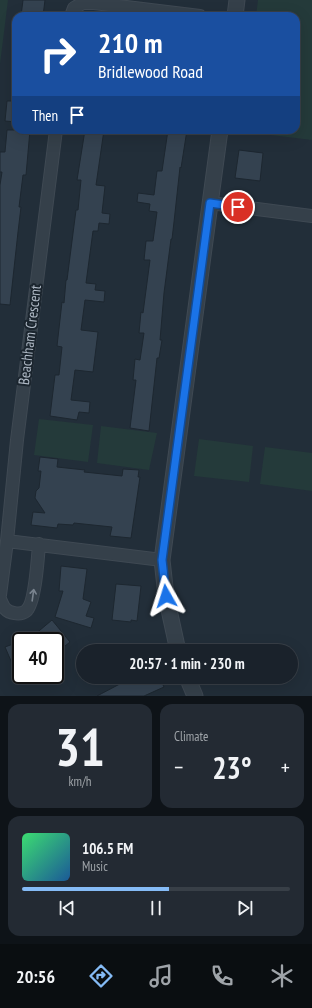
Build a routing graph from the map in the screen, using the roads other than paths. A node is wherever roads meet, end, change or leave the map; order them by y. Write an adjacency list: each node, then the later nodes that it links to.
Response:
1 (237, 0): 4 (street)
2 (72, 12): 3 (street)
3 (168, 12)
4 (236, 12)
5 (55, 134): 9 (street, Beachham Crescent)
6 (219, 134): 7 (street)
7 (210, 203): 8 (street); 11 (street)
8 (312, 216)
9 (7, 541): 10 (street); 12 (street, Beachham Crescent)
10 (39, 544): 11 (street); 13 (street, one-way to 10)
11 (162, 560): 14 (street)
12 (0, 595)
13 (0, 599)
14 (176, 644)
15 (190, 684): 16 (street)
16 (195, 696)

